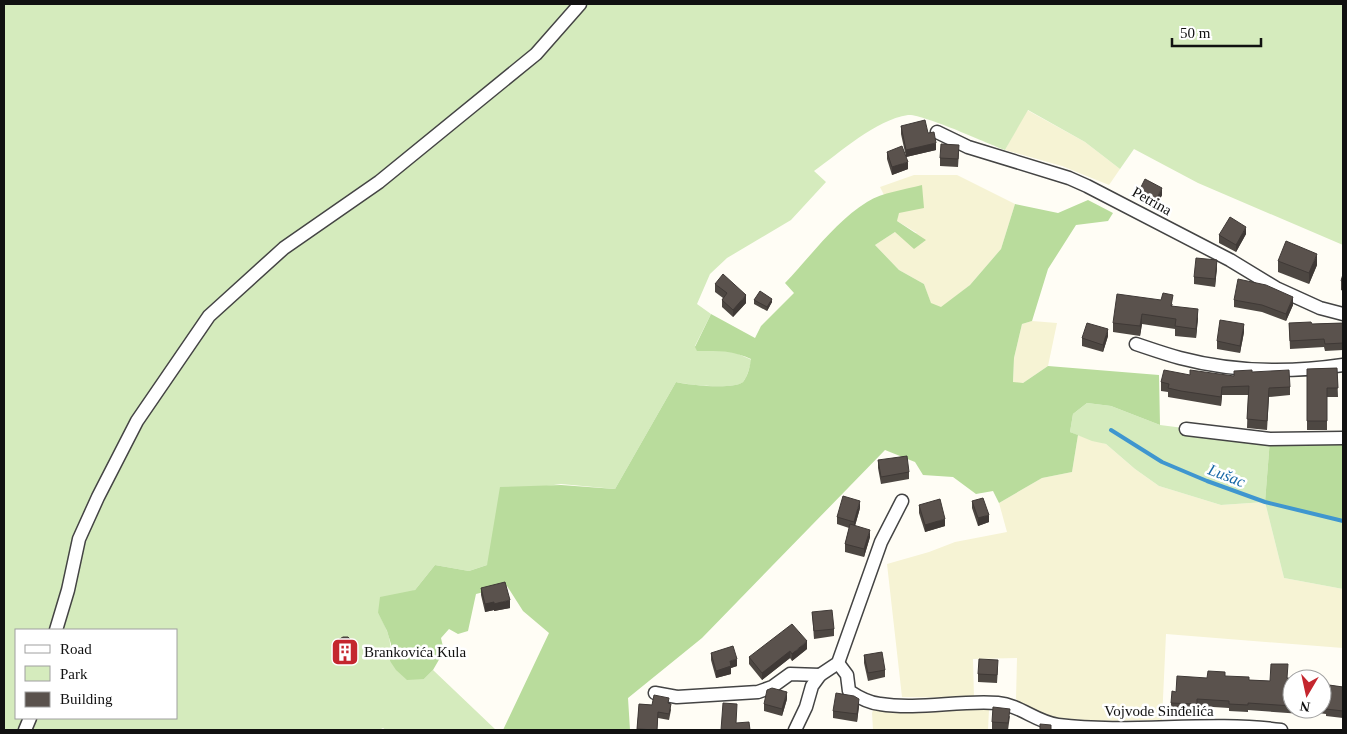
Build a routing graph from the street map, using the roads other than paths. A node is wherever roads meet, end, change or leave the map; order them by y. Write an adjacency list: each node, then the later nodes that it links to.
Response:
1 (580, 4): 9 (street)
2 (937, 132): 3 (street, Petrina)
3 (1343, 314)
4 (1136, 344): 5 (street)
5 (1343, 365)
6 (1186, 429): 7 (street)
7 (1343, 438)
8 (902, 501): 10 (street)
9 (56, 629)
10 (838, 662): 11 (street); 13 (street, Vojvode Sinđelića)
11 (820, 675): 12 (street); 14 (street)
12 (655, 692)
13 (1037, 724): 15 (street, Vojvode Sinđelića)
14 (795, 730)
15 (1281, 730)

